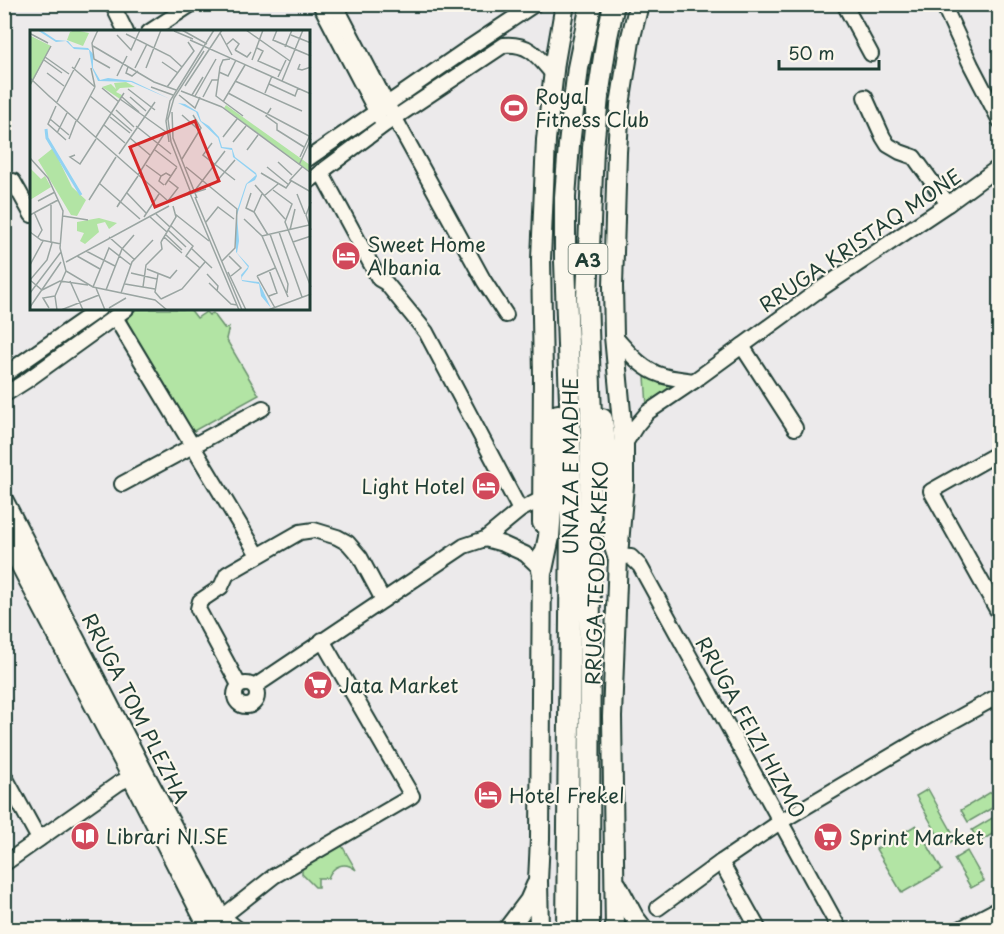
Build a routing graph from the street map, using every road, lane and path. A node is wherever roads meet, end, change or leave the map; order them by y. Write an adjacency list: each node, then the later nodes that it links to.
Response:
1 (112, 4): 12 (street)
2 (192, 4): 13 (street)
3 (320, 4): 17 (street)
4 (335, 4): 17 (street)
5 (535, 4): 17 (street)
6 (565, 4): 15 (main road)
7 (591, 4): 27 (highway, UNAZA E MADHE / A3)
8 (614, 4): 28 (highway, UNAZA E MADHE / A3)
9 (639, 4): 33 (main road, RRUGA TEODOR KEKO)
10 (844, 4): 14 (street)
11 (944, 4): 18 (street)
12 (125, 30)
13 (151, 30)
14 (871, 54)
15 (553, 74): 19 (street); 44 (main road)
16 (865, 97): 25 (street)
17 (382, 107): 19 (street); 20 (street)
18 (999, 120)
19 (389, 122): 22 (street); 31 (street)
20 (310, 157)
21 (999, 166): 25 (street, RRUGA KRISTAQ MONE)
22 (321, 172): 23 (street); 46 (street)
23 (310, 179)
24 (13, 181): 26 (street)
25 (948, 204): 34 (street, RRUGA KRISTAQ MONE)
26 (30, 211)
27 (567, 297): 51 (highway); 73 (highway, UNAZA E MADHE / A3)
28 (587, 298): 50 (highway); 74 (highway, UNAZA E MADHE / A3)
29 (120, 313): 32 (street); 41 (street)
30 (84, 314): 32 (street); 35 (street)
31 (506, 315)
32 (94, 332): 37 (street)
33 (614, 336): 36 (street); 40 (main road, RRUGA TEODOR KEKO)
34 (742, 346): 36 (street, RRUGA KRISTAQ MONE); 39 (street)
35 (4, 375)
36 (694, 381): 40 (street, RRUGA KRISTAQ MONE)
37 (4, 395)
38 (263, 408): 41 (street)
39 (795, 428)
40 (624, 445): 50 (main road, RRUGA TEODOR KEKO)
41 (193, 446): 43 (street); 49 (street)
42 (999, 452): 53 (street)
43 (122, 484)
44 (542, 499): 46 (street); 51 (main road)
45 (4, 501): 58 (main road, RRUGA TOM PLEZHA)
46 (520, 510): 48 (street)
47 (4, 534): 58 (main road, RRUGA TOM PLEZHA)
48 (485, 539): 51 (street); 52 (street)
49 (258, 555): 52 (street); 55 (street)
50 (618, 556): 60 (street, RRUGA FEIZI HIZMO); 65 (main road, RRUGA TEODOR KEKO)
51 (542, 570): 64 (main road)
52 (383, 600): 54 (street)
53 (999, 615)
54 (322, 640): 56 (street); 68 (street)
55 (239, 685): 56 (street); 56 (street)
56 (254, 687)
57 (999, 695): 60 (street)
58 (137, 774): 61 (street); 68 (main road, RRUGA TOM PLEZHA); 69 (main road, RRUGA TOM PLEZHA)
59 (4, 775): 61 (street)
60 (780, 822): 62 (street); 78 (street, RRUGA FEIZI HIZMO)
61 (39, 839): 63 (street)
62 (721, 862): 66 (street); 77 (street)
63 (4, 864)
64 (538, 881): 71 (main road); 72 (main road)
65 (615, 882): 75 (main road, RRUGA TEODOR KEKO); 76 (main road)
66 (658, 908)
67 (999, 908): 79 (street)
68 (221, 918): 70 (main road, RRUGA TOM PLEZHA)
69 (206, 930)
70 (236, 930)
71 (507, 930)
72 (539, 930)
73 (567, 930)
74 (589, 930)
75 (615, 930)
76 (644, 930)
77 (759, 930)
78 (840, 930)
79 (958, 930)

